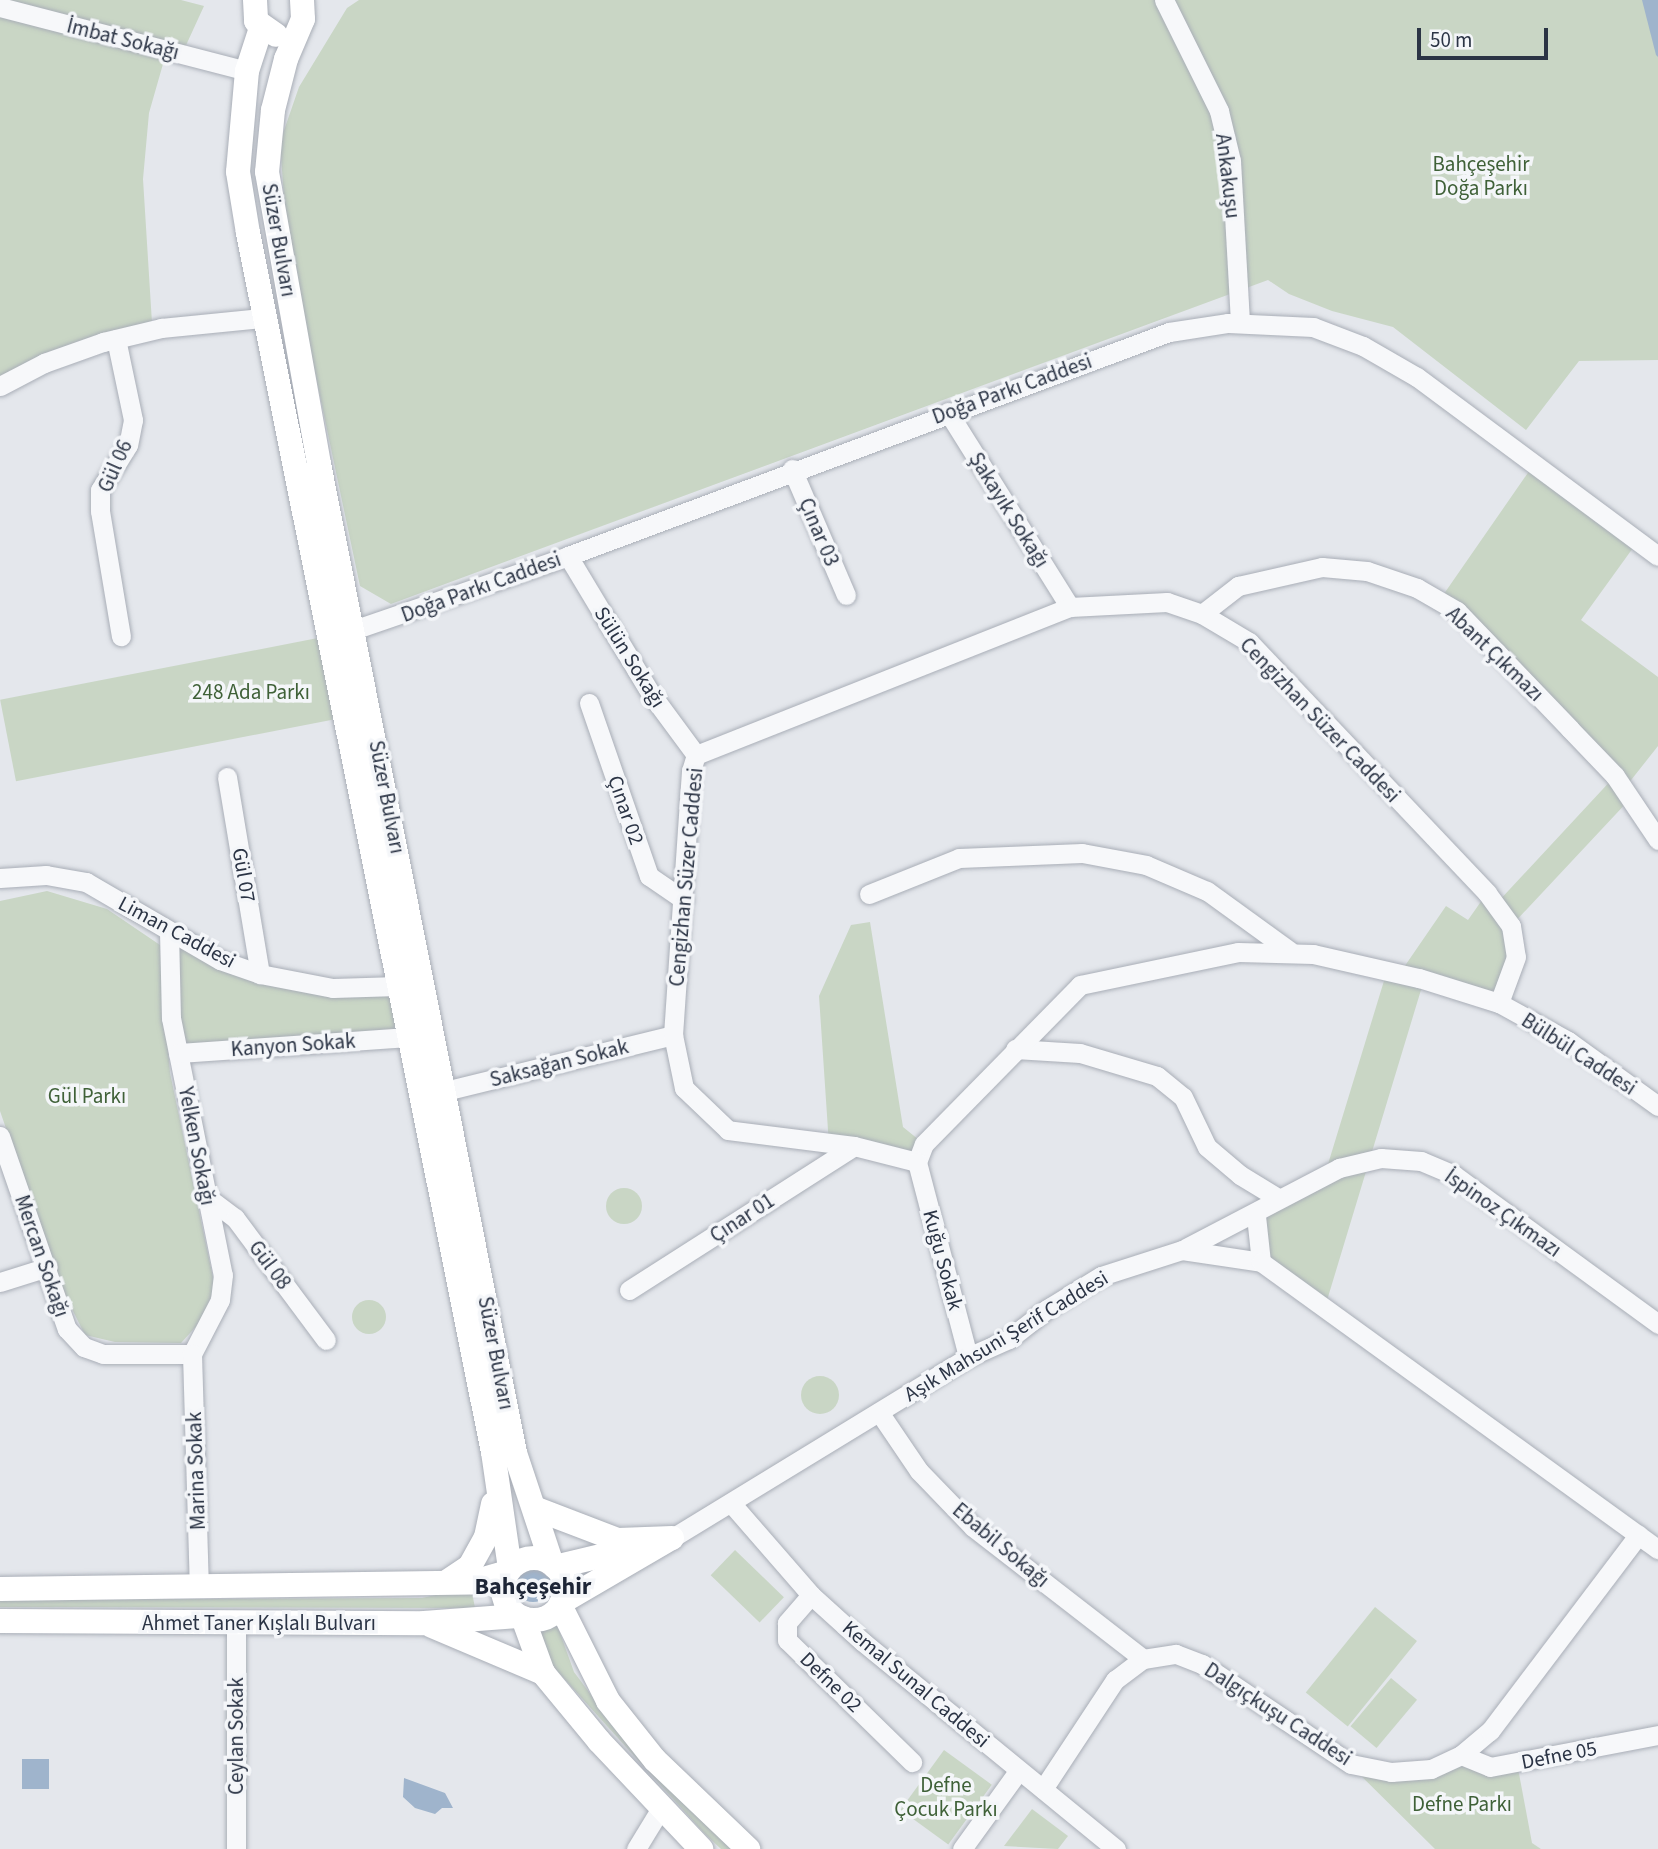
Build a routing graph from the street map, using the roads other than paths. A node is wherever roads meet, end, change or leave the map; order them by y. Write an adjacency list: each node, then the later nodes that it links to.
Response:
1 (255, 0): 6 (main road)
2 (323, 0): 5 (main road)
3 (1164, 0): 9 (street, Ankakuşu)
4 (0, 7): 7 (street, İmbat Sokağı)
5 (301, 15): 6 (main road); 19 (main road, Süzer Bulvarı)
6 (261, 28): 7 (main road, Süzer Bulvarı)
7 (247, 71): 8 (main road, Süzer Bulvarı)
8 (262, 318): 10 (street); 21 (main road, Süzer Bulvarı)
9 (1240, 323): 12 (street, Doğa Parkı Caddesi); 15 (street, Doğa Parkı Caddesi)
10 (116, 339): 11 (street); 20 (street, Gül 06)
11 (0, 386)
12 (948, 412): 13 (street, Doğa Parkı Caddesi); 17 (street, Şakayık Sokağı)
13 (792, 469): 14 (street, Doğa Parkı Caddesi); 16 (street, Çınar 03)
14 (568, 556): 19 (street, Doğa Parkı Caddesi); 23 (street, Sülün Sokağı)
15 (1658, 556)
16 (846, 595)
17 (1070, 607): 18 (street, Cengizhan Süzer Caddesi); 23 (street, Cengizhan Süzer Caddesi)
18 (1202, 614): 25 (street, Abant Çıkmazı); 33 (street, Cengizhan Süzer Caddesi)
19 (355, 633): 21 (street, Doğa Parkı Caddesi); 38 (main road, Süzer Bulvarı)
20 (121, 636)
21 (328, 636): 32 (main road, Süzer Bulvarı)
22 (589, 703): 28 (street, Çınar 02)
23 (696, 755): 28 (street, Cengizhan Süzer Caddesi)
24 (227, 777): 31 (street, Gül 07)
25 (1658, 841)
26 (0, 878): 29 (street, Liman Caddesi)
27 (869, 894): 30 (street)
28 (684, 900): 34 (street, Cengizhan Süzer Caddesi)
29 (169, 930): 31 (street, Liman Caddesi); 37 (street, Yelken Sokağı)
30 (1290, 951): 33 (street); 36 (street)
31 (261, 974): 32 (street, Liman Caddesi)
32 (398, 986): 35 (main road, Süzer Bulvarı)
33 (1499, 1003): 39 (street, Bülbül Caddesi)
34 (673, 1035): 38 (street, Saksağan Sokak); 41 (street, Cengizhan Süzer Caddesi)
35 (409, 1037): 37 (street, Kanyon Sokak); 56 (main road, Süzer Bulvarı)
36 (1014, 1049): 42 (street); 44 (street)
37 (178, 1053): 43 (street, Yelken Sokağı)
38 (445, 1091): 58 (main road, Süzer Bulvarı)
39 (1658, 1106)
40 (0, 1136): 48 (street, Mercan Sokağı)
41 (854, 1146): 42 (street, Cengizhan Süzer Caddesi); 50 (street, Çınar 01)
42 (917, 1162): 54 (street, Kuğu Sokak)
43 (207, 1197): 52 (street, Gül 08); 53 (street, Yelken Sokağı)
44 (1278, 1198): 45 (street, İspinoz Çıkmazı); 51 (street, İspinoz Çıkmazı)
45 (1256, 1216): 46 (street, İspinoz Çıkmazı); 47 (street)
46 (1182, 1250): 47 (street, Aşık Mahsuni Şerif Caddesi); 54 (street, Aşık Mahsuni Şerif Caddesi)
47 (1261, 1262): 59 (street, Aşık Mahsuni Şerif Caddesi)
48 (48, 1267): 49 (street); 53 (street, Mercan Sokağı)
49 (0, 1282)
50 (629, 1290)
51 (1658, 1324)
52 (326, 1340)
53 (192, 1354): 65 (street, Marina Sokak)
54 (968, 1357): 55 (street, Aşık Mahsuni Şerif Caddesi)
55 (879, 1412): 57 (street, Aşık Mahsuni Şerif Caddesi); 73 (street, Ebabil Sokağı)
56 (496, 1489): 63 (main road, Süzer Bulvarı); 64 (main road)
57 (731, 1503): 60 (street, Aşık Mahsuni Şerif Caddesi); 67 (street, Kemal Sunal Caddesi)
58 (534, 1508): 60 (main road); 62 (main road, Süzer Bulvarı)
59 (1638, 1535): 61 (street, Aşık Mahsuni Şerif Caddesi); 76 (street, Dalgıçkuşu Caddesi)
60 (673, 1538): 62 (main road); 68 (main road)
61 (1658, 1549)
62 (554, 1565): 63 (main road); 68 (main road)
63 (509, 1571): 64 (main road, Ahmet Taner Kışlalı Bulvarı); 69 (main road)
64 (448, 1581): 65 (main road, Ahmet Taner Kışlalı Bulvarı)
65 (199, 1587): 66 (main road, Ahmet Taner Kışlalı Bulvarı)
66 (0, 1589)
67 (811, 1595): 77 (street, Defne 02); 78 (street, Kemal Sunal Caddesi)
68 (561, 1604): 69 (main road); 84 (main road)
69 (521, 1617): 72 (main road, Ahmet Taner Kışlalı Bulvarı); 74 (main road)
70 (0, 1621): 71 (main road, Ahmet Taner Kışlalı Bulvarı)
71 (236, 1623): 72 (main road, Ahmet Taner Kışlalı Bulvarı); 81 (street, Ceylan Sokak)
72 (424, 1623): 74 (main road)
73 (1143, 1659): 76 (street, Dalgıçkuşu Caddesi); 79 (street, Dalgıçkuşu Caddesi)
74 (543, 1673): 80 (main road)
75 (1658, 1735): 76 (street, Defne 05)
76 (1461, 1755)
77 (912, 1762)
78 (1019, 1770): 79 (street, Kemal Sunal Caddesi); 85 (street)
79 (1043, 1789): 86 (street, Kemal Sunal Caddesi)
80 (662, 1808): 82 (street); 83 (main road)
81 (236, 1849)
82 (636, 1849)
83 (701, 1849)
84 (748, 1849)
85 (962, 1849)
86 (1116, 1849)

